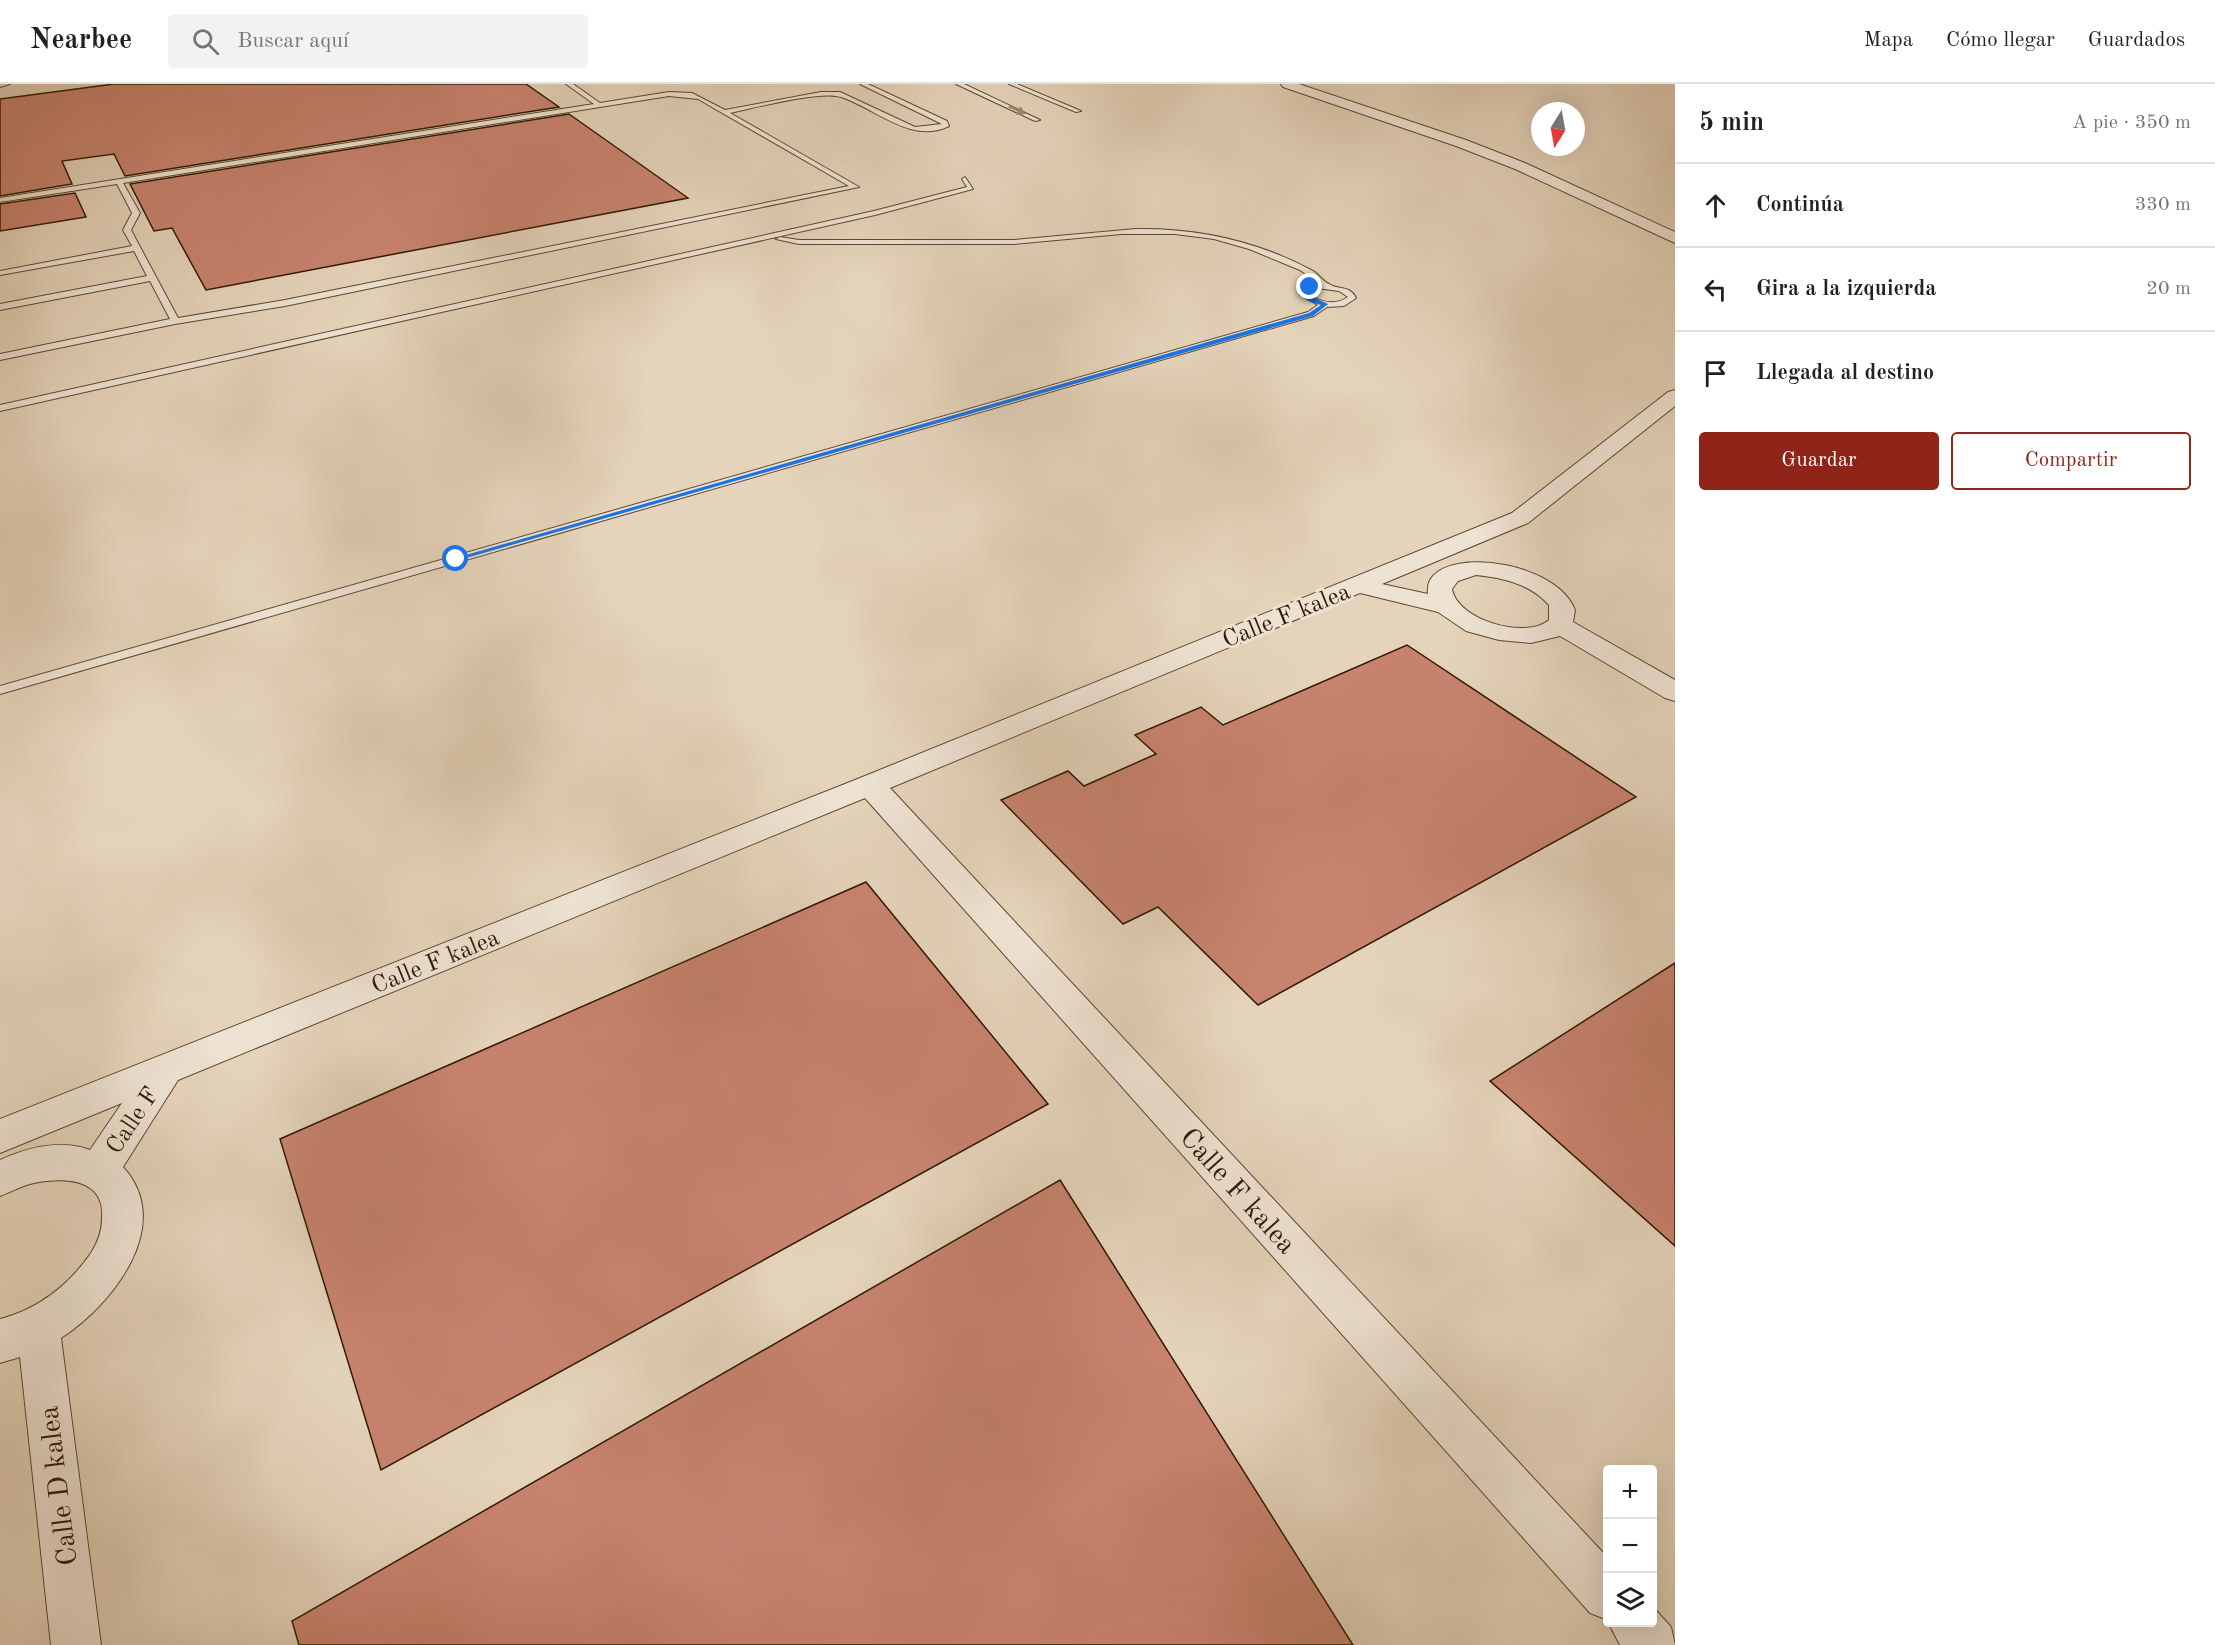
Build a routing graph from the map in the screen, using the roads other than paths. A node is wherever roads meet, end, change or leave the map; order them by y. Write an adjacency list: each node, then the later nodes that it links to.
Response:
1 (7, 84): 7 (lane)
2 (569, 84): 10 (lane)
3 (863, 84): 9 (lane)
4 (959, 84): 13 (lane, one-way to 13)
5 (1012, 84): 11 (lane)
6 (1287, 84): 18 (street)
7 (0, 85)
8 (841, 86): 9 (lane)
9 (828, 94): 12 (lane)
10 (598, 104): 12 (lane); 15 (lane)
11 (1078, 111)
12 (724, 112): 25 (lane)
13 (1037, 120)
14 (965, 179): 17 (lane)
15 (119, 181): 16 (lane); 19 (lane)
16 (0, 200)
17 (771, 238): 22 (lane); 28 (lane)
18 (1675, 238)
19 (136, 248): 20 (lane); 21 (lane)
20 (0, 273)
21 (152, 278): 24 (lane); 25 (lane)
22 (1325, 285): 23 (lane); 23 (lane)
23 (1326, 304): 34 (lane)
24 (0, 307)
25 (175, 321): 26 (lane)
26 (0, 357)
27 (1674, 396): 29 (street, Calle F kalea)
28 (0, 408)
29 (1493, 530): 30 (street); 31 (street, Calle F kalea)
30 (1528, 579): 32 (street); 33 (street)
31 (1358, 585): 32 (street); 36 (street, Calle F kalea)
32 (1446, 606): 33 (street)
33 (1559, 625): 35 (street)
34 (0, 690)
35 (1675, 692)
36 (870, 785): 37 (street, Calle F kalea); 42 (street, Calle F kalea)
37 (165, 1070): 38 (street, Calle F kalea); 39 (street, Calle F)
38 (0, 1136)
39 (99, 1170): 40 (street); 41 (street)
40 (0, 1178)
41 (19, 1334): 44 (street, Calle D kalea)
42 (1603, 1590)
43 (1637, 1627): 45 (street)
44 (76, 1645)
45 (1653, 1645)

